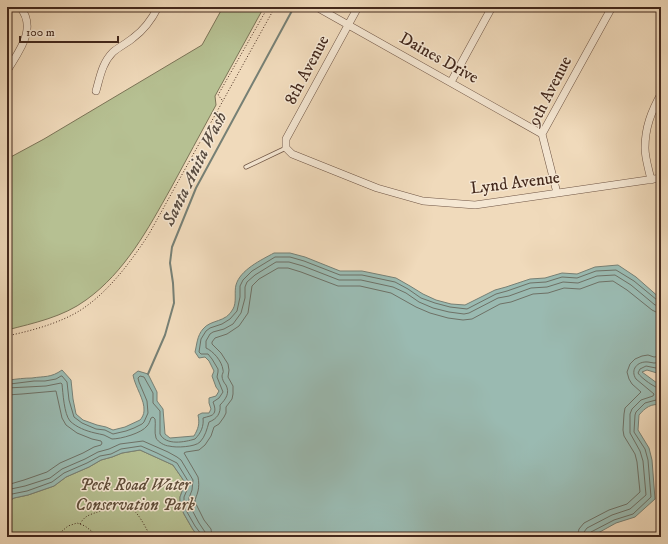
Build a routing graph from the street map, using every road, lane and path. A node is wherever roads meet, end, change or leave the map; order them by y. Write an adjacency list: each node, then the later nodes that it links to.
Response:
1 (20, 7): 10 (street)
2 (158, 7): 12 (street)
3 (268, 7): 14 (path)
4 (275, 7): 14 (path)
5 (358, 7): 9 (street, 8th Avenue)
6 (492, 7): 11 (street)
7 (612, 7): 15 (street, 9th Avenue)
8 (320, 9): 9 (street, Daines Drive)
9 (348, 25): 11 (street, Daines Drive); 16 (street, 8th Avenue)
10 (7, 71)
11 (451, 82): 15 (street, Daines Drive)
12 (96, 91)
13 (661, 94): 19 (street)
14 (222, 101): 21 (path)
15 (542, 134): 20 (street, 9th Avenue)
16 (286, 148): 17 (lane); 20 (street, Lynd Avenue)
17 (246, 167)
18 (661, 178): 19 (street, Lynd Avenue)
19 (650, 180): 20 (street, Lynd Avenue)
20 (557, 193)
21 (7, 336)
22 (80, 524): 23 (path); 24 (path); 25 (path)
23 (55, 537)
24 (99, 537)
25 (151, 537)

